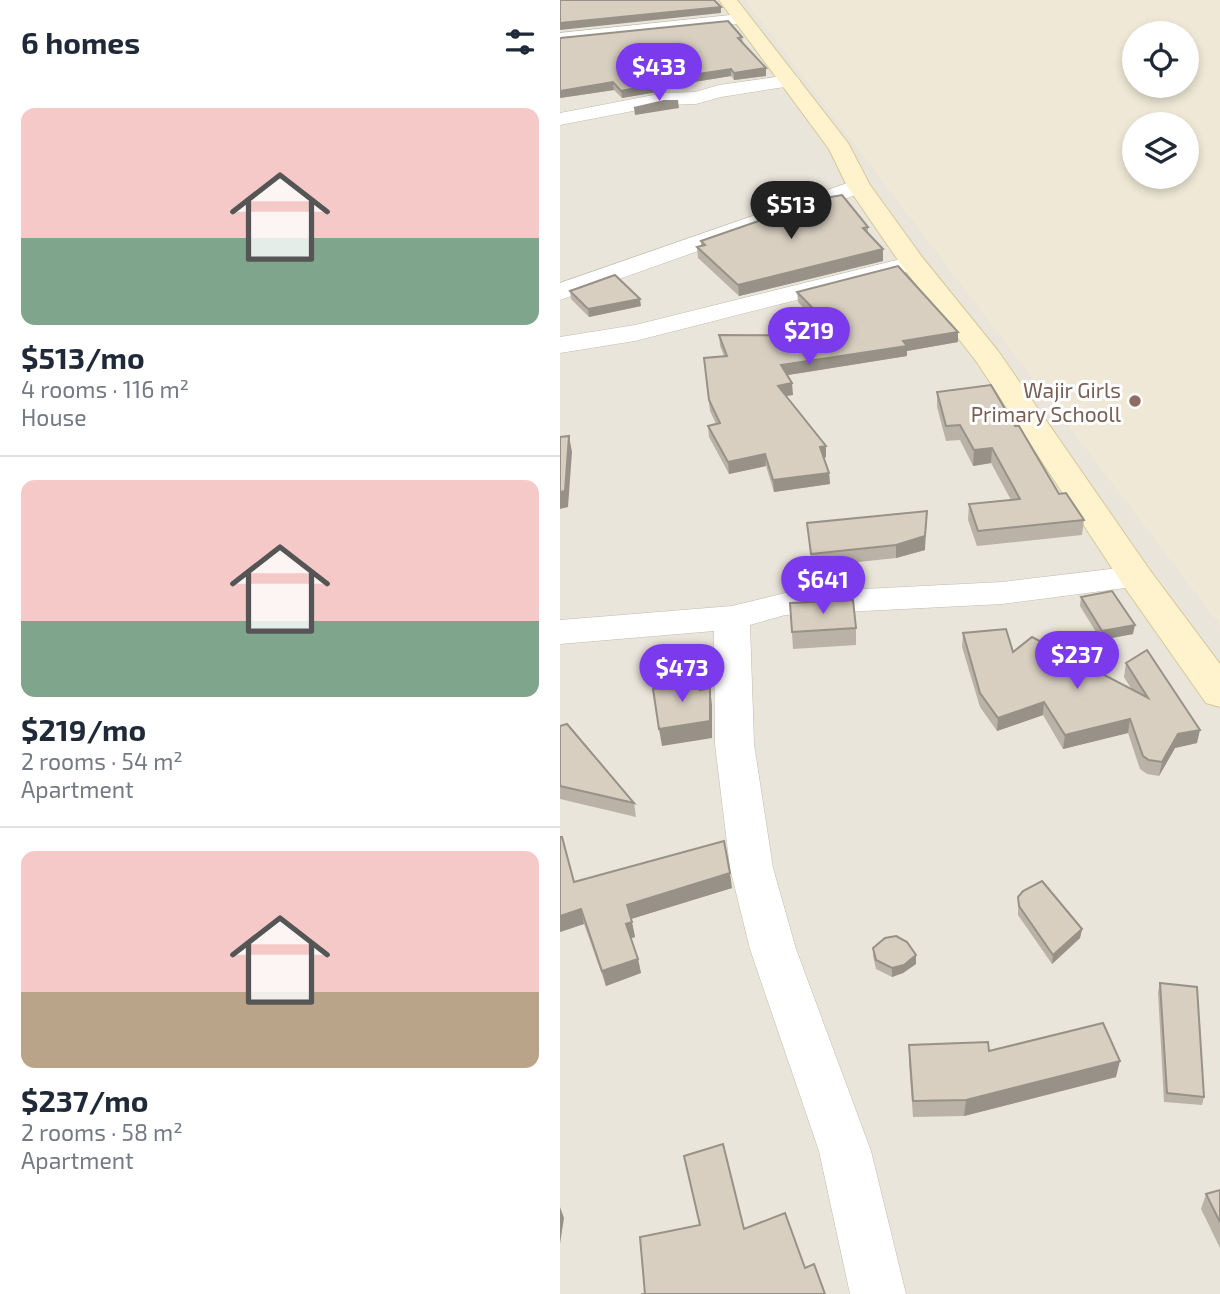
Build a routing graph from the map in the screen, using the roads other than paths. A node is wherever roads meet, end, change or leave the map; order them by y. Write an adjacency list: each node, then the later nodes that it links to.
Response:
1 (728, 0): 2 (street)
2 (740, 19): 3 (street); 4 (street)
3 (560, 38)
4 (790, 81): 5 (street); 6 (street)
5 (560, 119)
6 (859, 186): 7 (street); 8 (street)
7 (913, 263): 9 (street); 10 (street)
8 (560, 292)
9 (560, 345)
10 (1136, 577): 11 (street); 13 (street)
11 (732, 618): 12 (street); 14 (street)
12 (560, 632)
13 (1220, 693)
14 (878, 1294)

